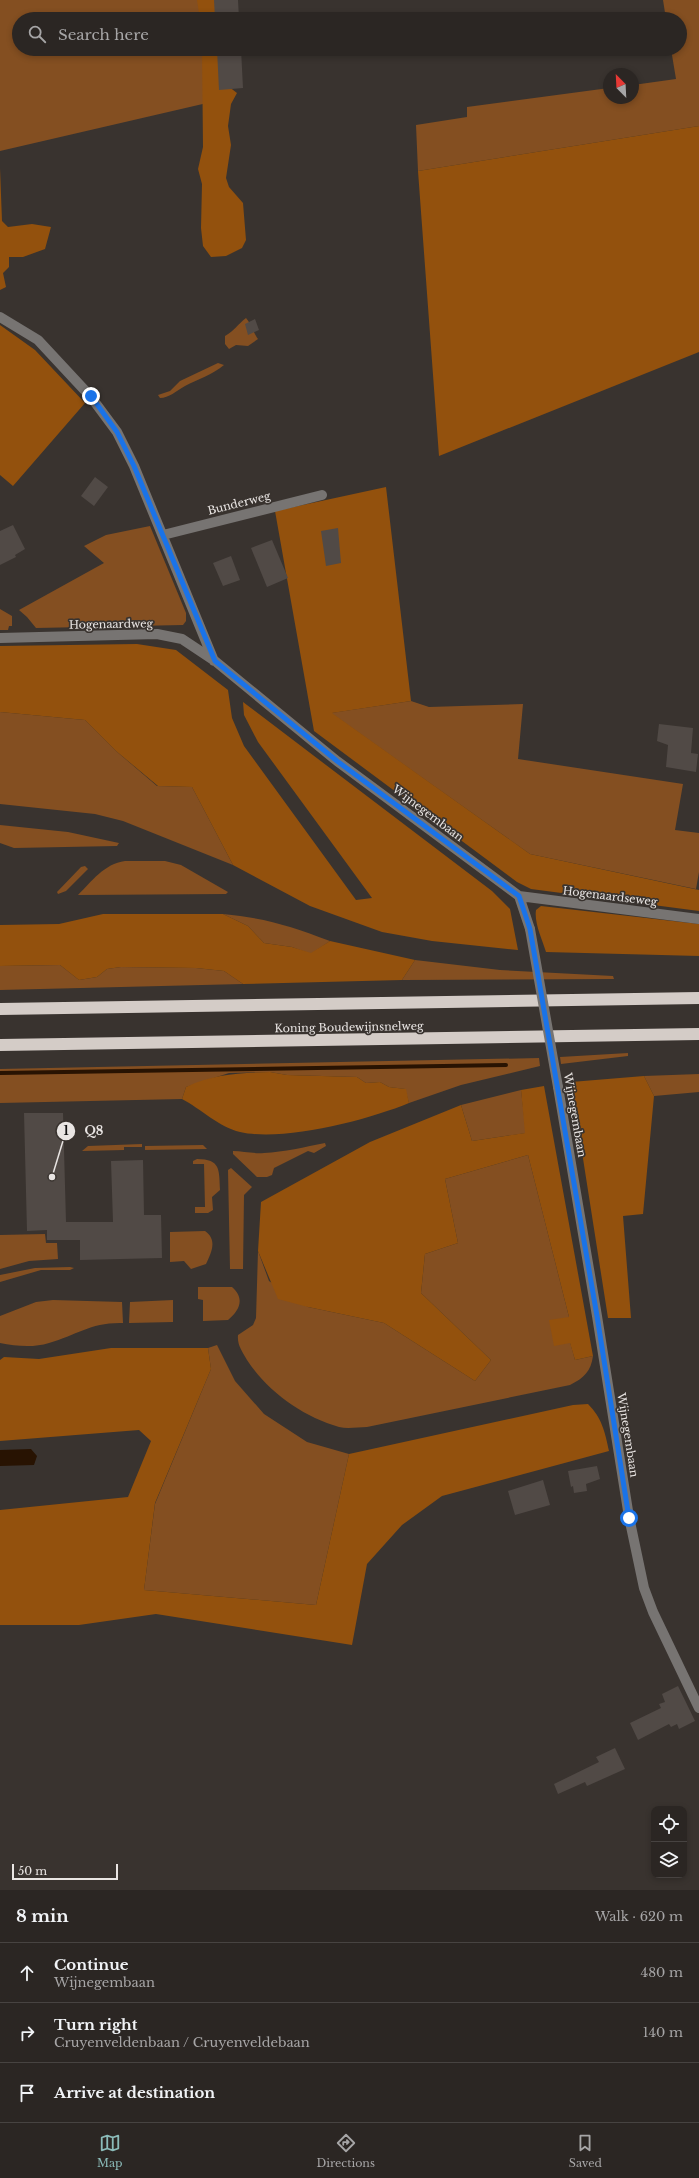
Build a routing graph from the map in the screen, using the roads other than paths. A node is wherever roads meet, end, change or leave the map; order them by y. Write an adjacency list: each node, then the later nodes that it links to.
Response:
1 (0, 318): 3 (street)
2 (322, 495): 3 (street, Bunderweg)
3 (163, 535): 5 (street)
4 (0, 638): 5 (street, Hogenaardweg)
5 (215, 661): 6 (street, Wijnegembaan)
6 (519, 896): 7 (street, Hogenaardseweg); 12 (street, Wijnegembaan, bridge)
7 (699, 919)
8 (699, 998): 9 (highway, Koning Boudewijnsnelweg)
9 (0, 1009)
10 (699, 1034): 11 (highway, Koning Boudewijnsnelweg)
11 (0, 1045)
12 (699, 1708)

